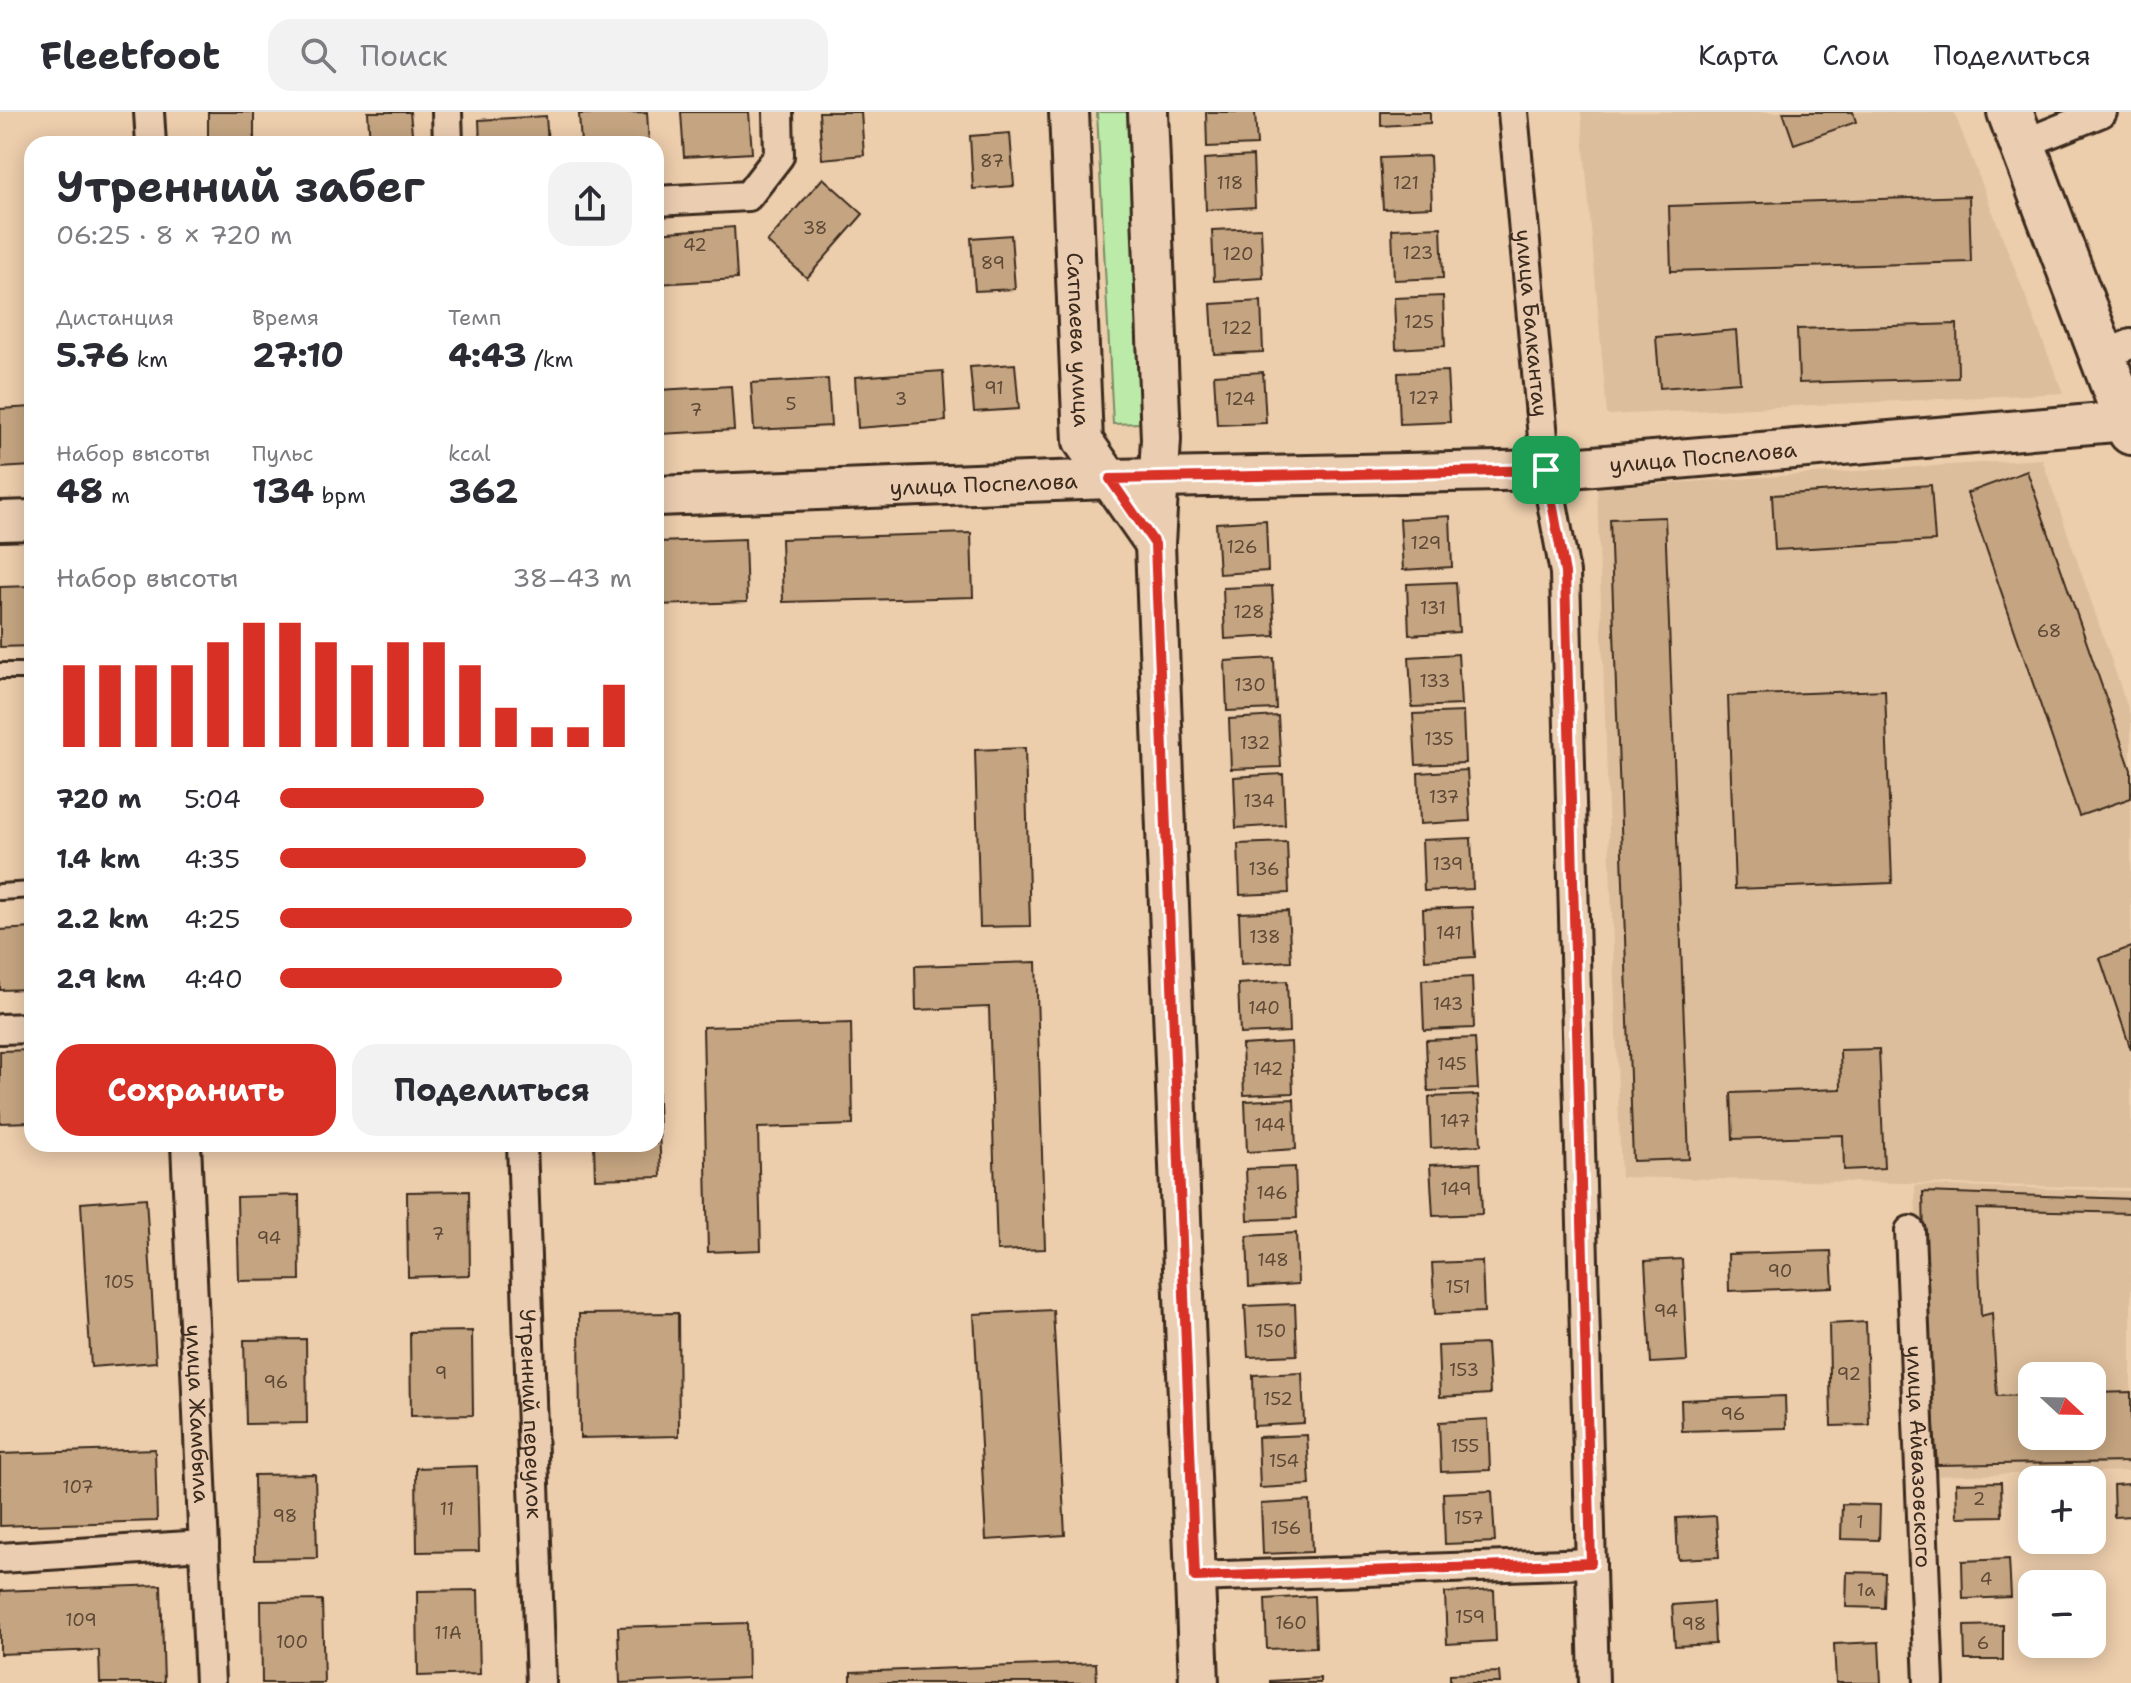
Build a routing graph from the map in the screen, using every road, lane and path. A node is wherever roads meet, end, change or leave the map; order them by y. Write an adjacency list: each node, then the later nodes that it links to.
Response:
1 (149, 112): 9 (street)
2 (447, 112): 10 (street)
3 (778, 112): 11 (street)
4 (1069, 112): 15 (street, Сатпаева улица)
5 (1148, 112): 16 (street)
6 (1513, 112): 14 (street, улица Балкантау)
7 (2102, 112): 8 (street)
8 (2017, 128): 12 (main road)
9 (150, 136)
10 (448, 136)
11 (664, 201)
12 (2116, 350): 13 (main road)
13 (2129, 426): 14 (street, улица Поспелова)
14 (1546, 470): 16 (street, улица Поспелова); 32 (street, улица Балкантау)
15 (1110, 479): 16 (street, улица Поспелова); 17 (street, улица Поспелова); 20 (street, Сатпаева улица)
16 (1159, 480): 20 (street)
17 (664, 496)
18 (24, 520): 19 (street)
19 (0, 521)
20 (1155, 544): 33 (street)
21 (0, 671): 22 (lane)
22 (24, 671)
23 (24, 890): 24 (lane)
24 (0, 892)
25 (24, 1028): 26 (street)
26 (0, 1029)
27 (186, 1152): 30 (street, улица Жамбыла)
28 (522, 1152): 35 (street, Утренний переулок)
29 (1910, 1231): 38 (street, улица Айвазовского)
30 (204, 1545): 31 (street); 34 (street, улица Жамбыла)
31 (0, 1558)
32 (1591, 1563): 33 (street); 37 (street, улица Балкантау)
33 (1195, 1577): 36 (street)
34 (210, 1683)
35 (541, 1683)
36 (1199, 1683)
37 (1594, 1683)
38 (1929, 1683)

